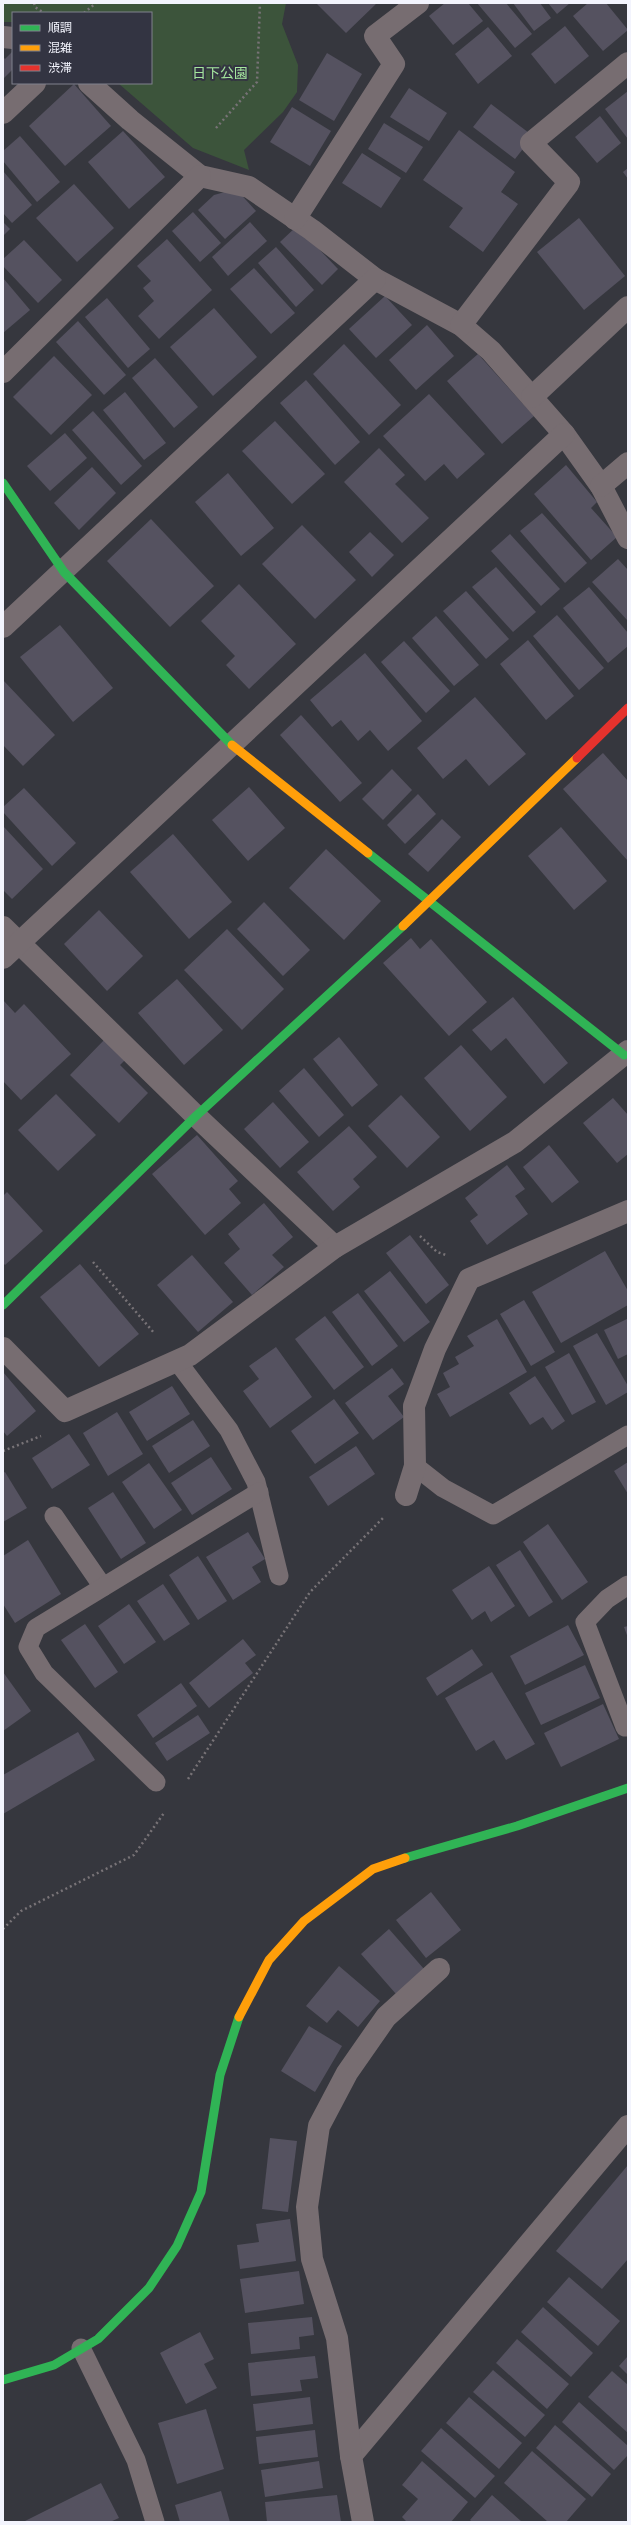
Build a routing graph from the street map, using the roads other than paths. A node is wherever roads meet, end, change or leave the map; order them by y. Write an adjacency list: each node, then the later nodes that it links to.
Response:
1 (418, 3): 7 (street)
2 (628, 63): 10 (street)
3 (34, 84): 5 (street)
4 (90, 84): 6 (street)
5 (3, 113)
6 (200, 176): 7 (street); 11 (street)
7 (295, 219): 8 (street)
8 (375, 278): 10 (street); 18 (street)
9 (628, 307): 12 (street)
10 (461, 325): 12 (street)
11 (3, 372)
12 (532, 397): 13 (street)
13 (564, 434): 16 (street); 21 (street)
14 (628, 463): 16 (street)
15 (3, 483): 18 (street)
16 (600, 486): 17 (street)
17 (628, 538)
18 (64, 572): 19 (street); 21 (street)
19 (3, 627)
20 (628, 708): 22 (street)
21 (231, 744): 22 (street); 24 (street)
22 (430, 901): 26 (street); 27 (street)
23 (3, 927): 24 (street)
24 (20, 942): 25 (street); 27 (street)
25 (3, 958)
26 (626, 1053): 29 (street)
27 (196, 1116): 29 (street); 30 (street)
28 (628, 1211): 34 (street)
29 (335, 1247): 32 (street)
30 (3, 1305)
31 (3, 1348): 32 (street)
32 (177, 1361): 35 (lane)
33 (628, 1435): 34 (lane)
34 (416, 1466): 36 (street)
35 (259, 1492): 38 (lane); 40 (lane)
36 (406, 1495)
37 (54, 1516): 40 (lane)
38 (279, 1576)
39 (628, 1585): 41 (lane)
40 (104, 1587): 42 (lane)
41 (625, 1727)
42 (156, 1782)
43 (628, 1788): 46 (street)
44 (439, 1969): 48 (street)
45 (628, 2126): 48 (street)
46 (81, 2348): 47 (street); 49 (lane)
47 (3, 2380)
48 (351, 2456): 50 (street)
49 (155, 2522)
50 (363, 2522)

